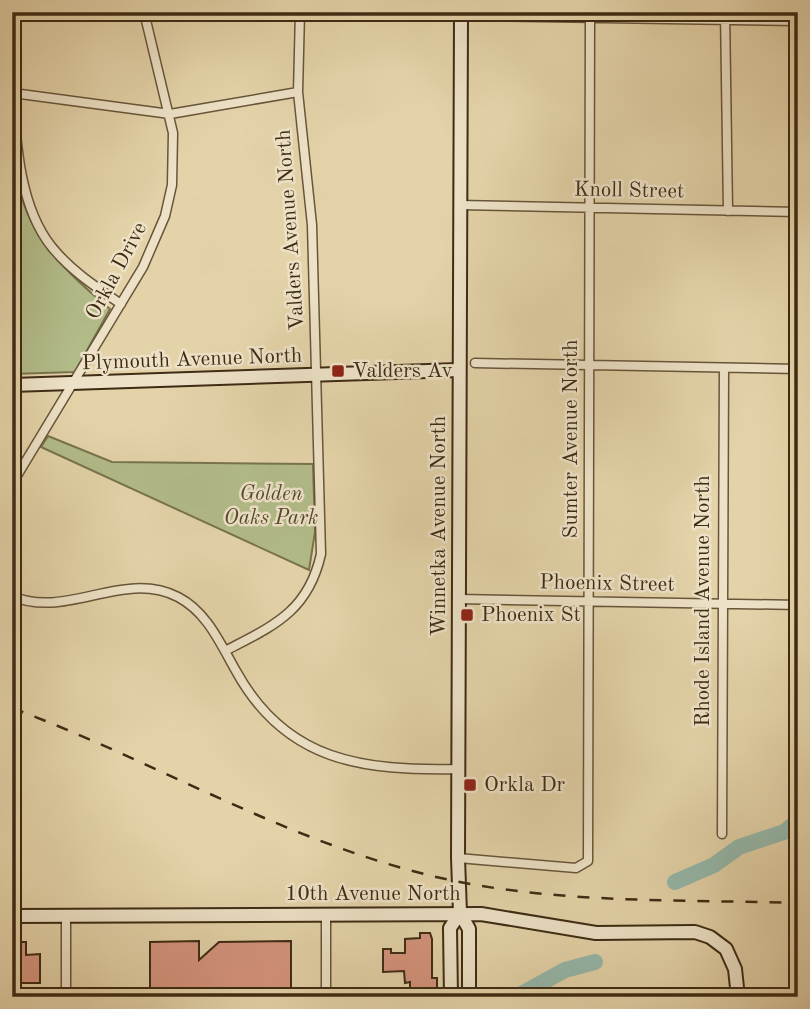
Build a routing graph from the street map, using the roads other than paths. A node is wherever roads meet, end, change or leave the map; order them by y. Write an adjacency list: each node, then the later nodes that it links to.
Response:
1 (144, 12): 10 (street, Orkla Drive)
2 (300, 12): 8 (street, Valders Avenue North)
3 (459, 13): 4 (street); 11 (street, Winnetka Avenue North)
4 (590, 15): 5 (street); 12 (street, Sumter Avenue North)
5 (725, 16): 6 (street); 13 (street)
6 (798, 22)
7 (12, 86): 9 (street)
8 (298, 92): 10 (street); 21 (street, Valders Avenue North)
9 (13, 93): 10 (street); 15 (street)
10 (170, 114): 15 (street, Orkla Drive)
11 (459, 205): 12 (street, Knoll Street); 20 (street, Winnetka Avenue North)
12 (590, 207): 13 (street, Knoll Street); 17 (street, Sumter Avenue North)
13 (727, 211): 14 (street, Knoll Street)
14 (798, 212)
15 (121, 304): 22 (street, Orkla Drive)
16 (475, 363): 17 (street)
17 (589, 365): 18 (street); 27 (street, Sumter Avenue North)
18 (724, 368): 19 (street); 28 (street, Rhode Island Avenue North)
19 (798, 369)
20 (458, 370): 21 (street, Plymouth Avenue North); 26 (street, Winnetka Avenue North)
21 (318, 376): 22 (street, Plymouth Avenue North); 30 (street, Valders Avenue North)
22 (75, 383): 23 (street, Plymouth Avenue North); 24 (street, Orkla Drive)
23 (12, 385)
24 (12, 484)
25 (12, 596): 30 (street)
26 (458, 598): 27 (street, Phoenix Street); 31 (street, Winnetka Avenue North)
27 (588, 601): 28 (street, Phoenix Street); 33 (street, Sumter Avenue North)
28 (721, 603): 29 (street, Phoenix Street); 32 (street, Rhode Island Avenue North)
29 (798, 604)
30 (225, 651): 31 (street)
31 (459, 769): 33 (street, Winnetka Avenue North)
32 (722, 834)
33 (458, 859): 35 (street, Winnetka Avenue North)
34 (326, 913): 35 (street, 10th Avenue North); 37 (street, 10th Avenue North); 39 (street)
35 (460, 913): 40 (street, Winnetka Avenue North); 41 (street, Winnetka Avenue North); 42 (street, 10th Avenue North)
36 (12, 916): 37 (street, 10th Avenue North)
37 (66, 916): 38 (street)
38 (66, 997)
39 (326, 997)
40 (451, 997)
41 (470, 997)
42 (738, 997)

